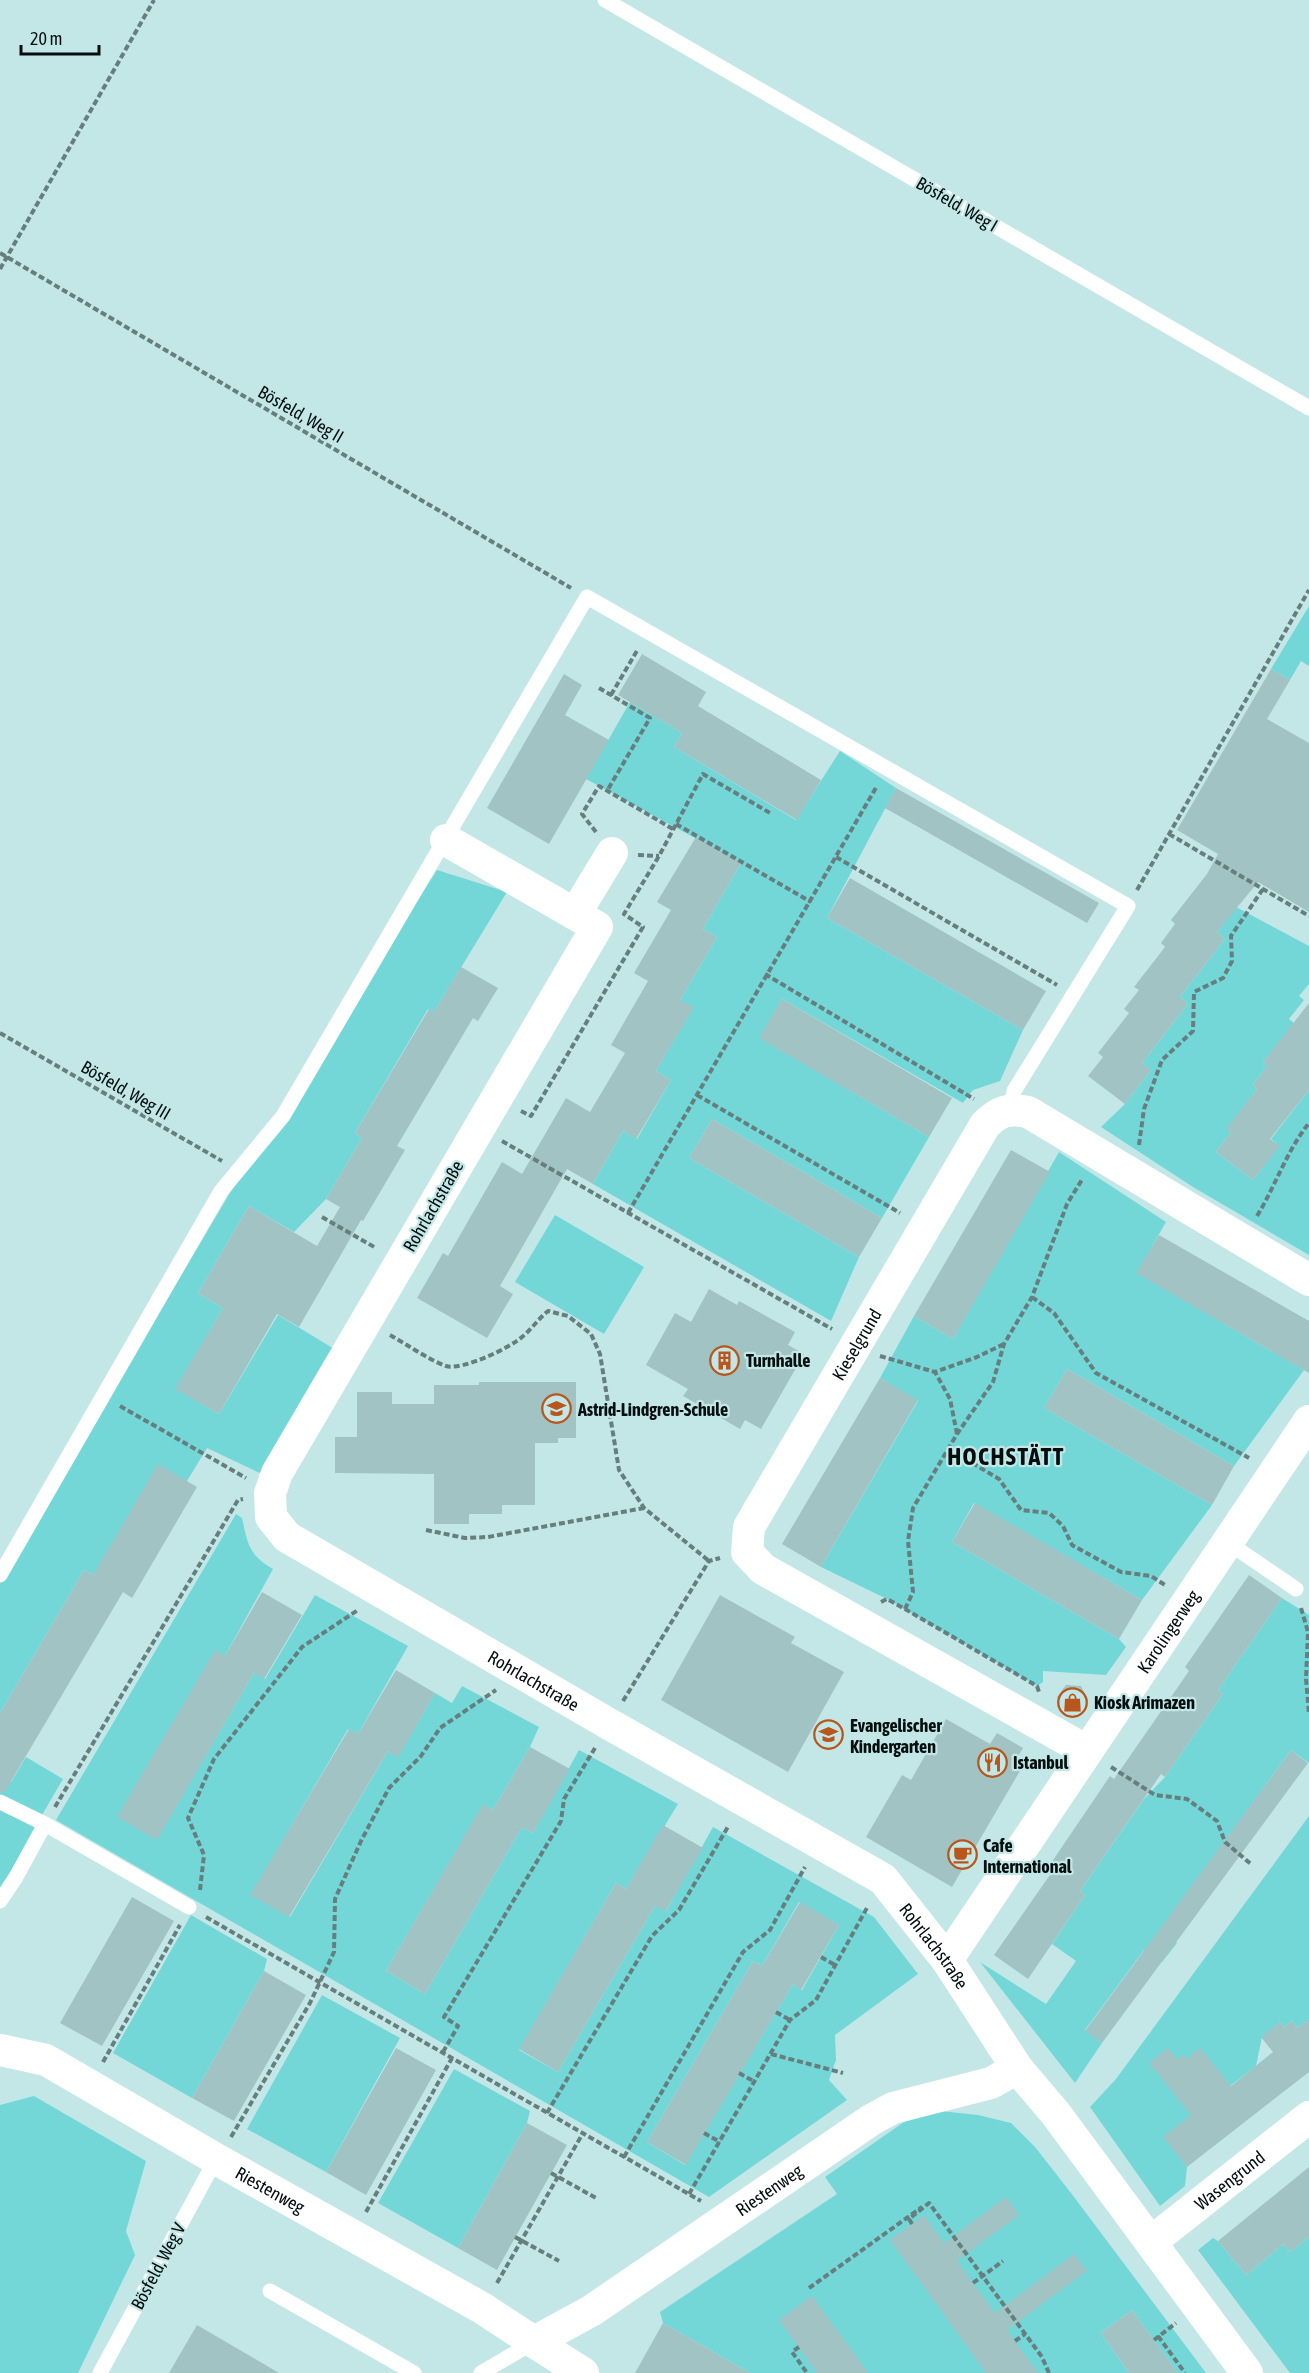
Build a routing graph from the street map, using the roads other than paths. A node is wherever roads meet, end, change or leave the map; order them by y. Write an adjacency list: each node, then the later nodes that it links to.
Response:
1 (605, 0): 2 (lane, Bösfeld, Weg I)
2 (1309, 408)
3 (446, 840): 5 (street, Rohrlachstraße); 6 (lane); 10 (lane)
4 (612, 853): 5 (street)
5 (575, 914): 17 (street, Rohrlachstraße)
6 (1004, 1111): 7 (street); 12 (street, Kieselgrund)
7 (1309, 1280)
8 (1309, 1421): 9 (street, Karolingerweg)
9 (1227, 1542): 11 (lane); 12 (street, Karolingerweg)
10 (0, 1575)
11 (1296, 1589)
12 (1087, 1751): 17 (street, Karolingerweg)
13 (0, 1803): 14 (lane)
14 (45, 1824): 15 (lane); 16 (lane)
15 (0, 1901)
16 (189, 1907)
17 (947, 1960): 19 (street, Rohrlachstraße)
18 (0, 2050): 21 (street, Riestenweg)
19 (1017, 2068): 22 (street, Rohrlachstraße); 24 (street, Riestenweg)
20 (1309, 2117): 22 (street, Wasengrund)
21 (216, 2158): 24 (street, Riestenweg); 25 (lane, Bösfeld, Weg V)
22 (1152, 2242): 29 (street, Rohrlachstraße)
23 (270, 2291): 26 (lane)
24 (534, 2342): 27 (lane); 28 (street, Riestenweg)
25 (100, 2373)
26 (414, 2373)
27 (482, 2373)
28 (583, 2373)
29 (1247, 2373)

